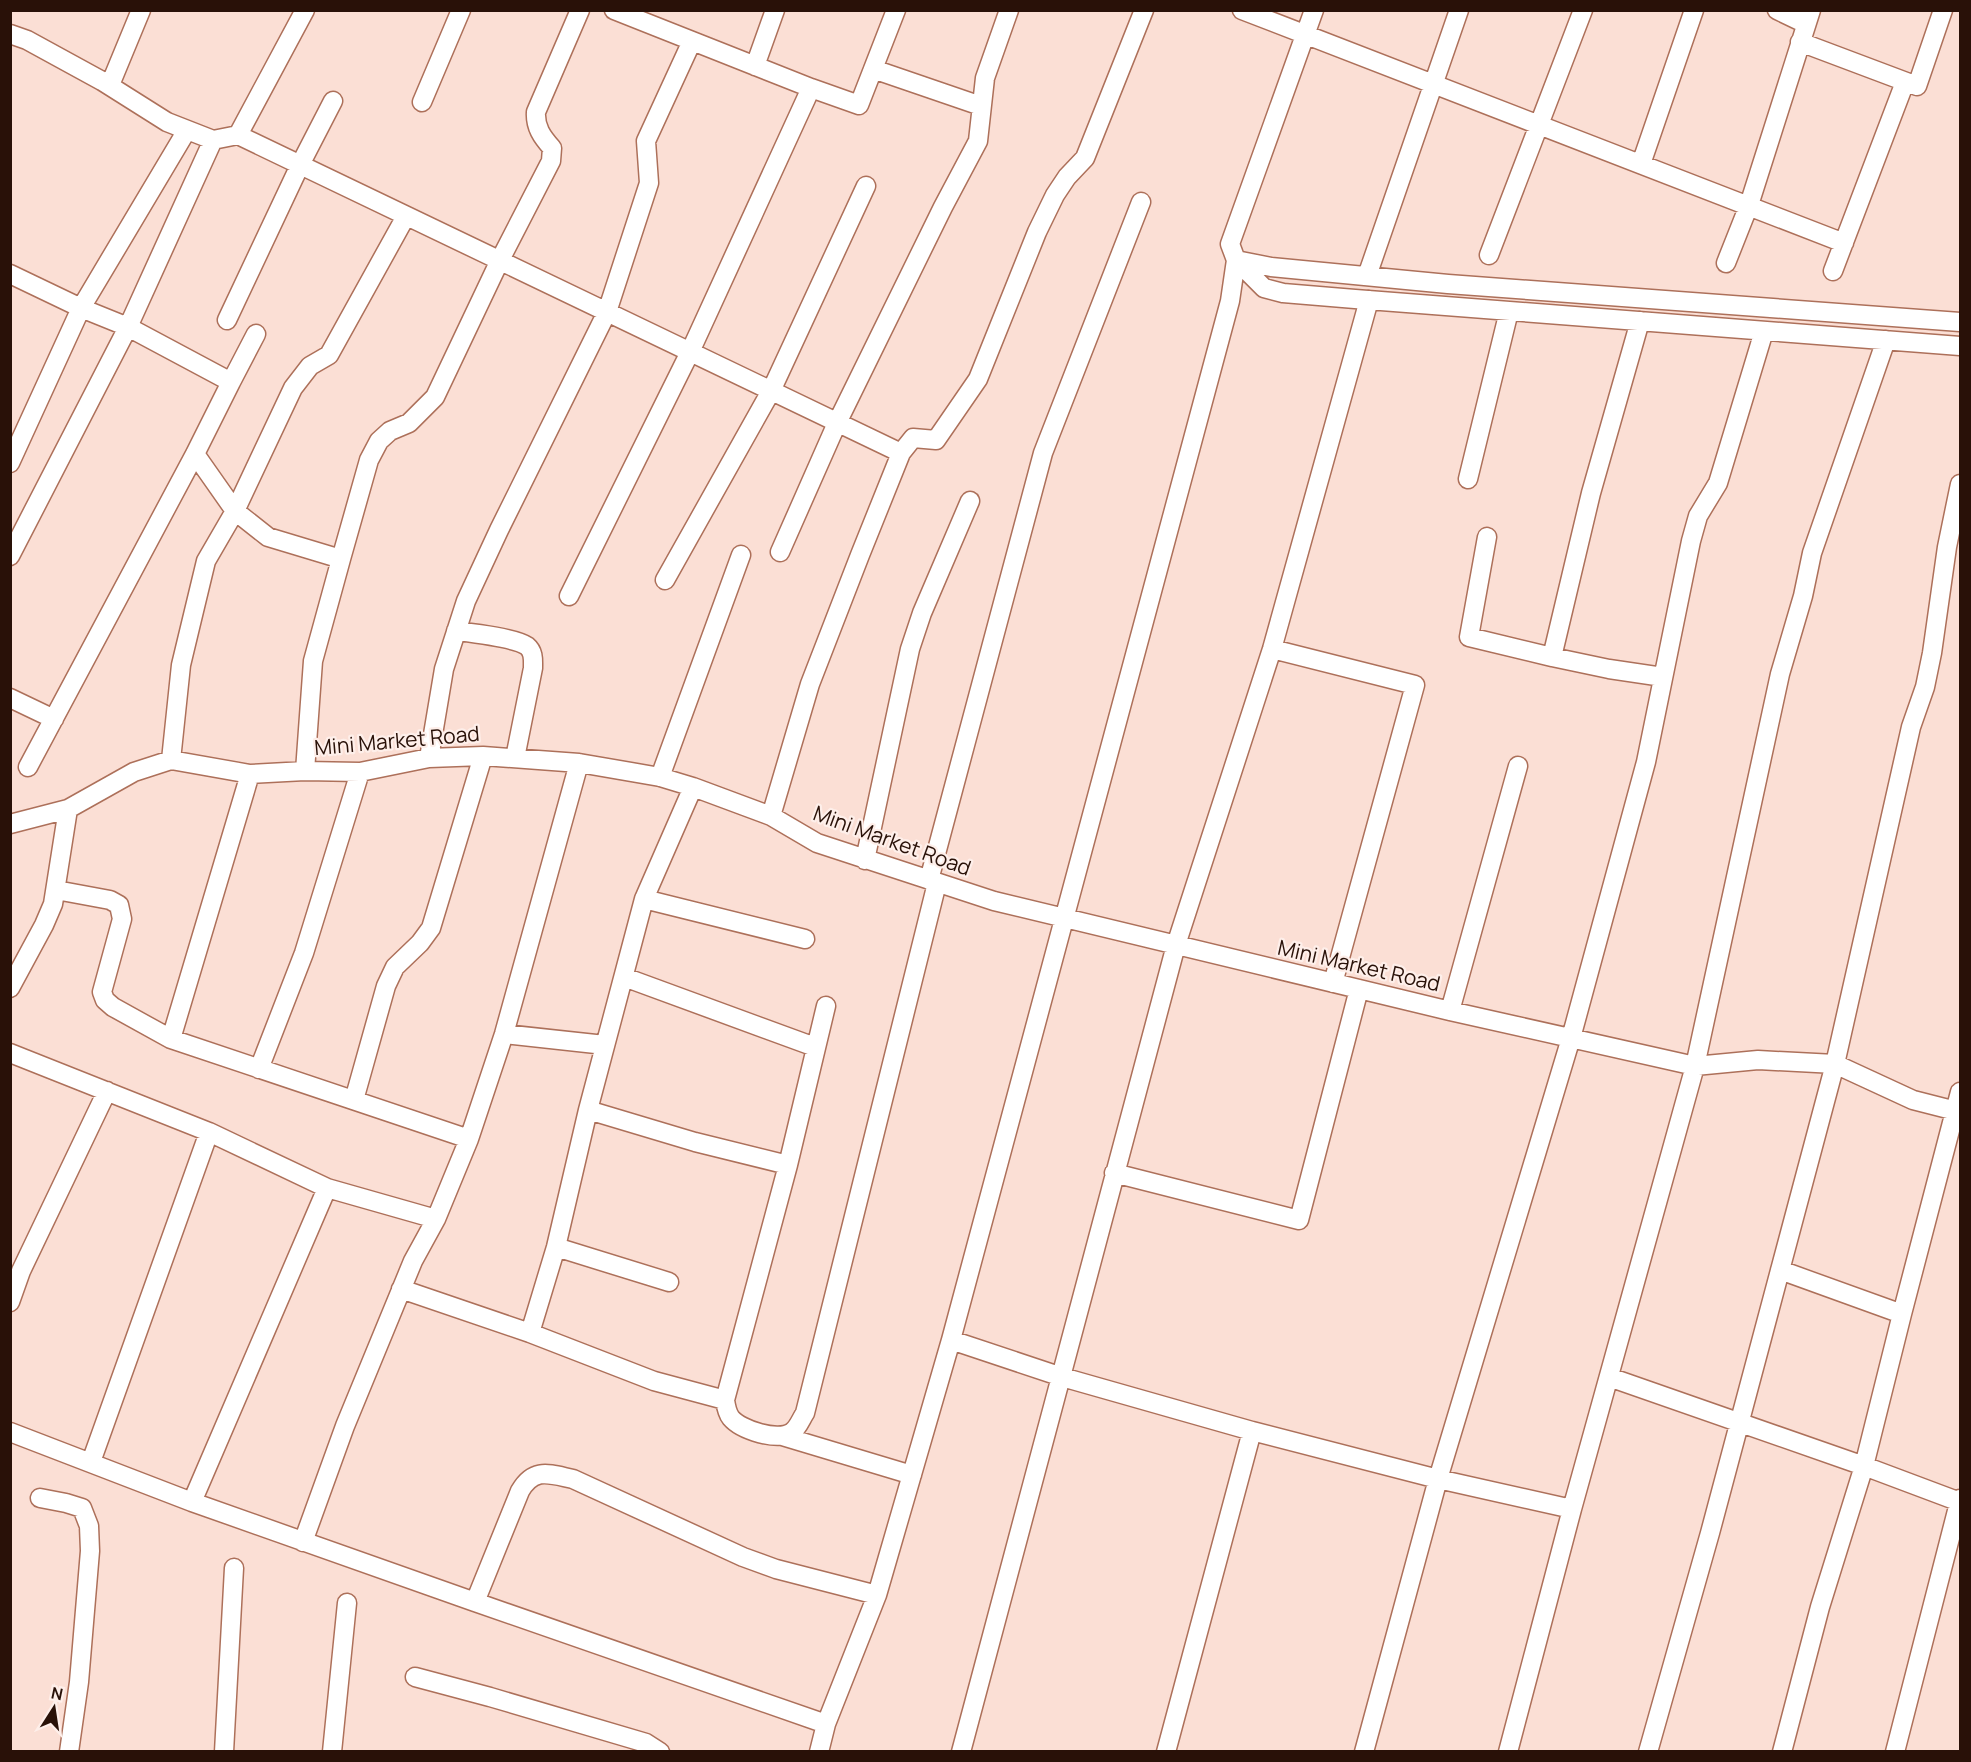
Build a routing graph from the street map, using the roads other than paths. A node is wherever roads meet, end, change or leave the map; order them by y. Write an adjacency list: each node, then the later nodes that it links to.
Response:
1 (141, 10): 27 (street)
2 (305, 10): 34 (street)
3 (461, 10): 30 (street)
4 (580, 10): 44 (street)
5 (614, 10): 18 (street)
6 (776, 10): 23 (street)
7 (896, 10): 24 (street)
8 (1009, 10): 31 (street)
9 (1144, 10): 66 (street)
10 (1242, 10): 20 (street)
11 (1314, 10): 20 (street)
12 (1459, 10): 26 (street)
13 (1583, 10): 32 (street)
14 (1694, 10): 36 (street)
15 (1777, 10): 17 (street)
16 (1943, 10): 25 (street)
17 (1808, 17): 22 (street)
18 (655, 18): 21 (street)
19 (10, 34): 27 (street)
20 (1305, 36): 26 (street); 45 (street)
21 (692, 41): 23 (street); 53 (street)
22 (1800, 42): 25 (street); 40 (street)
23 (755, 66): 28 (street)
24 (873, 69): 28 (street); 31 (street)
25 (1905, 82): 42 (street)
26 (1433, 84): 32 (street); 49 (street)
27 (110, 85): 33 (street)
28 (812, 88): 62 (street)
29 (333, 101): 37 (street)
30 (422, 102)
31 (981, 106): 65 (street)
32 (1540, 126): 36 (street); 43 (street)
33 (187, 130): 35 (street); 51 (street)
34 (238, 135): 35 (street); 37 (street)
35 (213, 140): 57 (street)
36 (1641, 164): 40 (street)
37 (300, 165): 41 (street); 54 (street)
38 (866, 186): 64 (street)
39 (1141, 202): 102 (street)
40 (1749, 205): 42 (street); 46 (street)
41 (406, 216): 44 (street); 72 (street)
42 (1844, 243): 47 (street)
43 (1489, 255)
44 (500, 260): 53 (street); 77 (street)
45 (1236, 260): 49 (street); 50 (street); 105 (street)
46 (1726, 263)
47 (1833, 271)
48 (10, 274): 51 (street)
49 (1367, 276): 56 (street)
50 (1369, 300): 52 (street); 81 (street)
51 (81, 308): 57 (street); 68 (street)
52 (1509, 311): 55 (street); 69 (street)
53 (607, 312): 62 (street); 80 (street)
54 (227, 320)
55 (1640, 321): 58 (street); 82 (street)
56 (1960, 322)
57 (128, 327): 63 (street); 76 (street)
58 (1764, 331): 60 (street); 83 (street)
59 (256, 334): 63 (street)
60 (1886, 340): 61 (street); 121 (street)
61 (1960, 346)
62 (690, 352): 64 (street); 79 (street)
63 (231, 382): 67 (street)
64 (771, 391): 65 (street); 78 (street)
65 (837, 423): 66 (street); 74 (street)
66 (901, 453): 99 (street)
67 (195, 454): 72 (street); 85 (street)
68 (10, 463)
69 (1468, 479)
70 (1960, 484): 120 (street)
71 (970, 501): 101 (street)
72 (235, 511): 77 (street); 89 (street)
73 (1487, 537): 82 (street)
74 (780, 552)
75 (741, 555): 96 (street)
76 (10, 556)
77 (341, 559): 93 (street)
78 (665, 580)
79 (569, 596)
80 (456, 631): 87 (street); 88 (street)
81 (1272, 649): 107 (street); 109 (street)
82 (1552, 657): 83 (street)
83 (1663, 677): 115 (street)
84 (10, 698): 85 (street)
85 (54, 718): 92 (street)
86 (483, 756): 87 (street, Mini Market Road); 88 (street, Mini Market Road); 125 (street)
87 (429, 758): 94 (street, Mini Market Road)
88 (515, 758): 90 (street, Mini Market Road)
89 (171, 760): 95 (street, Mini Market Road); 98 (street, Mini Market Road)
90 (579, 763): 96 (street, Mini Market Road); 114 (street)
91 (1518, 766): 113 (street)
92 (28, 767)
93 (305, 771): 94 (street, Mini Market Road); 95 (street, Mini Market Road)
94 (360, 771): 122 (street)
95 (250, 774): 116 (street)
96 (660, 777): 97 (street, Mini Market Road)
97 (693, 787): 99 (street, Mini Market Road); 104 (street)
98 (68, 809): 100 (street, Mini Market Road); 103 (street)
99 (771, 816): 101 (street, Mini Market Road)
100 (10, 824)
101 (865, 860): 102 (street, Mini Market Road)
102 (933, 881): 105 (street, Mini Market Road); 148 (street)
103 (56, 890): 110 (street); 116 (street)
104 (644, 899): 106 (street); 108 (street)
105 (1064, 918): 107 (street, Mini Market Road); 141 (street)
106 (805, 939)
107 (1176, 945): 109 (street, Mini Market Road); 131 (street)
108 (624, 977): 117 (street); 118 (street)
109 (1333, 983): 111 (street, Mini Market Road)
110 (10, 988)
111 (1359, 989): 113 (street, Mini Market Road); 131 (street)
112 (826, 1006): 118 (street)
113 (1450, 1011): 115 (street, Mini Market Road)
114 (504, 1034): 117 (street); 129 (street)
115 (1571, 1038): 121 (street, Mini Market Road); 152 (street)
116 (171, 1039): 122 (street)
117 (604, 1045): 126 (street)
118 (815, 1047): 130 (street)
119 (10, 1053): 123 (street)
120 (1835, 1064): 121 (street, Mini Market Road); 127 (street); 135 (street)
121 (1695, 1066): 143 (street)
122 (259, 1069): 125 (street)
123 (107, 1091): 128 (street); 138 (street)
124 (1960, 1092): 127 (street)
125 (354, 1100): 129 (street)
126 (588, 1110): 130 (street); 134 (street)
127 (1958, 1111): 139 (street)
128 (209, 1132): 132 (street); 149 (street)
129 (469, 1139): 133 (street)
130 (788, 1165): 144 (street)
131 (1114, 1173): 142 (street)
132 (327, 1188): 133 (street); 155 (street)
133 (436, 1219): 137 (street)
134 (556, 1247): 136 (street); 140 (street)
135 (1780, 1269): 139 (street); 145 (street)
136 (669, 1282)
137 (401, 1289): 140 (street); 157 (street)
138 (10, 1302)
139 (1902, 1314): 150 (street)
140 (530, 1333): 144 (street)
141 (951, 1340): 142 (street); 151 (street)
142 (1062, 1377): 146 (street); 169 (street)
143 (1609, 1377): 145 (street); 156 (street)
144 (725, 1400): 148 (street)
145 (1739, 1423): 150 (street); 173 (street)
146 (1252, 1431): 152 (street); 170 (street)
147 (10, 1432): 149 (street)
148 (782, 1436): 151 (street)
149 (91, 1462): 155 (street)
150 (1864, 1466): 154 (street); 174 (street)
151 (912, 1475): 159 (street)
152 (1438, 1479): 156 (street); 171 (street)
153 (40, 1498): 164 (street)
154 (1960, 1501): 175 (street)
155 (192, 1502): 157 (street)
156 (1572, 1509): 172 (street)
157 (303, 1542): 160 (street)
158 (234, 1568): 165 (street)
159 (877, 1595): 160 (street); 163 (street)
160 (475, 1602): 163 (street)
161 (347, 1603): 166 (street)
162 (415, 1677): 167 (street)
163 (826, 1724): 168 (street)
164 (69, 1752)
165 (224, 1752)
166 (332, 1752)
167 (660, 1752)
168 (819, 1752)
169 (961, 1752)
170 (1166, 1752)
171 (1364, 1752)
172 (1508, 1752)
173 (1648, 1752)
174 (1782, 1752)
175 (1895, 1752)

